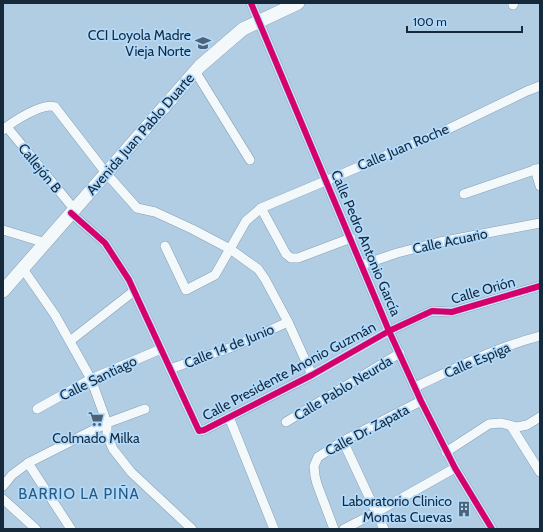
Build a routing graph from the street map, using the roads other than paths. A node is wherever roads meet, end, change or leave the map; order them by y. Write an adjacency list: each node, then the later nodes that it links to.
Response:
1 (252, 3): 3 (street, Calle Pedro Antonio García)
2 (298, 3): 3 (main road, Avenida Juan Pablo Duarte)
3 (259, 21): 4 (main road, Avenida Juan Pablo Duarte); 10 (street, Calle Pedro Antonio García)
4 (195, 71): 7 (street); 9 (main road, Avenida Juan Pablo Duarte)
5 (540, 86): 10 (street, Calle Juan Roche)
6 (5, 128): 9 (street); 14 (street, Callejón B)
7 (250, 160)
8 (538, 169): 11 (street); 12 (street)
9 (106, 173): 14 (main road, Avenida Juan Pablo Duarte); 20 (street)
10 (326, 180): 13 (street, Calle Juan Roche); 17 (street, Calle Pedro Antonio García)
11 (540, 186)
12 (464, 194)
13 (261, 208): 17 (street); 20 (street, Calle Juan Roche)
14 (72, 211): 18 (main road, Avenida Juan Pablo Duarte); 25 (street, Callejón B)
15 (540, 223): 21 (street, Calle Acuario)
16 (3, 230): 18 (street)
17 (351, 238): 21 (street, Calle Pedro Antonio García)
18 (46, 243): 22 (main road, Avenida Juan Pablo Duarte)
19 (165, 246): 20 (street, Calle Juan Roche)
20 (230, 249): 26 (street)
21 (362, 265): 27 (street, Calle Pedro Antonio García)
22 (23, 269): 24 (main road, Avenida Juan Pablo Duarte); 29 (street)
23 (540, 286): 27 (street, Calle Orión)
24 (3, 291)
25 (134, 291): 29 (street); 30 (street, Callejón B)
26 (288, 322): 32 (street, Calle 14 de Junio); 33 (street)
27 (389, 331): 31 (street, Calle Pedro Antonio García); 33 (street, Calle Presidente Anonio Guzmán)
28 (540, 336): 35 (street, Calle Espiga)
29 (70, 341): 34 (street)
30 (161, 349): 32 (street, Callejón B); 34 (street, Calle Santiago)
31 (400, 354): 35 (street, Calle Pedro Antonio García); 41 (street, Calle Pablo Neurda)
32 (170, 369): 44 (street, Callejón B)
33 (312, 375): 39 (street, Calle Presidente Anonio Guzmán)
34 (91, 379): 37 (street, Calle Santiago); 42 (street)
35 (415, 387): 36 (street, Calle Pedro Antonio García)
36 (421, 401): 45 (street, Calle Dr. Zapata); 46 (street, Calle Pedro Antonio García)
37 (37, 409)
38 (145, 409): 42 (street)
39 (229, 417): 44 (street, Calle Presidente Anonio Guzmán); 56 (street)
40 (540, 417): 43 (street)
41 (286, 422)
42 (107, 423): 47 (street); 55 (street)
43 (511, 426): 46 (street); 49 (street)
44 (199, 431)
45 (343, 441): 52 (street); 57 (street, Calle Dr. Zapata)
46 (446, 452): 48 (street, Calle Pedro Antonio García)
47 (28, 463): 50 (street); 54 (street)
48 (455, 468): 52 (street); 60 (street, Calle Pedro Antonio García)
49 (540, 472)
50 (3, 486)
51 (3, 500): 53 (street)
52 (375, 513): 58 (street); 59 (street)
53 (36, 529)
54 (72, 529)
55 (192, 529)
56 (274, 529)
57 (334, 529)
58 (344, 529)
59 (384, 529)
60 (492, 529)

